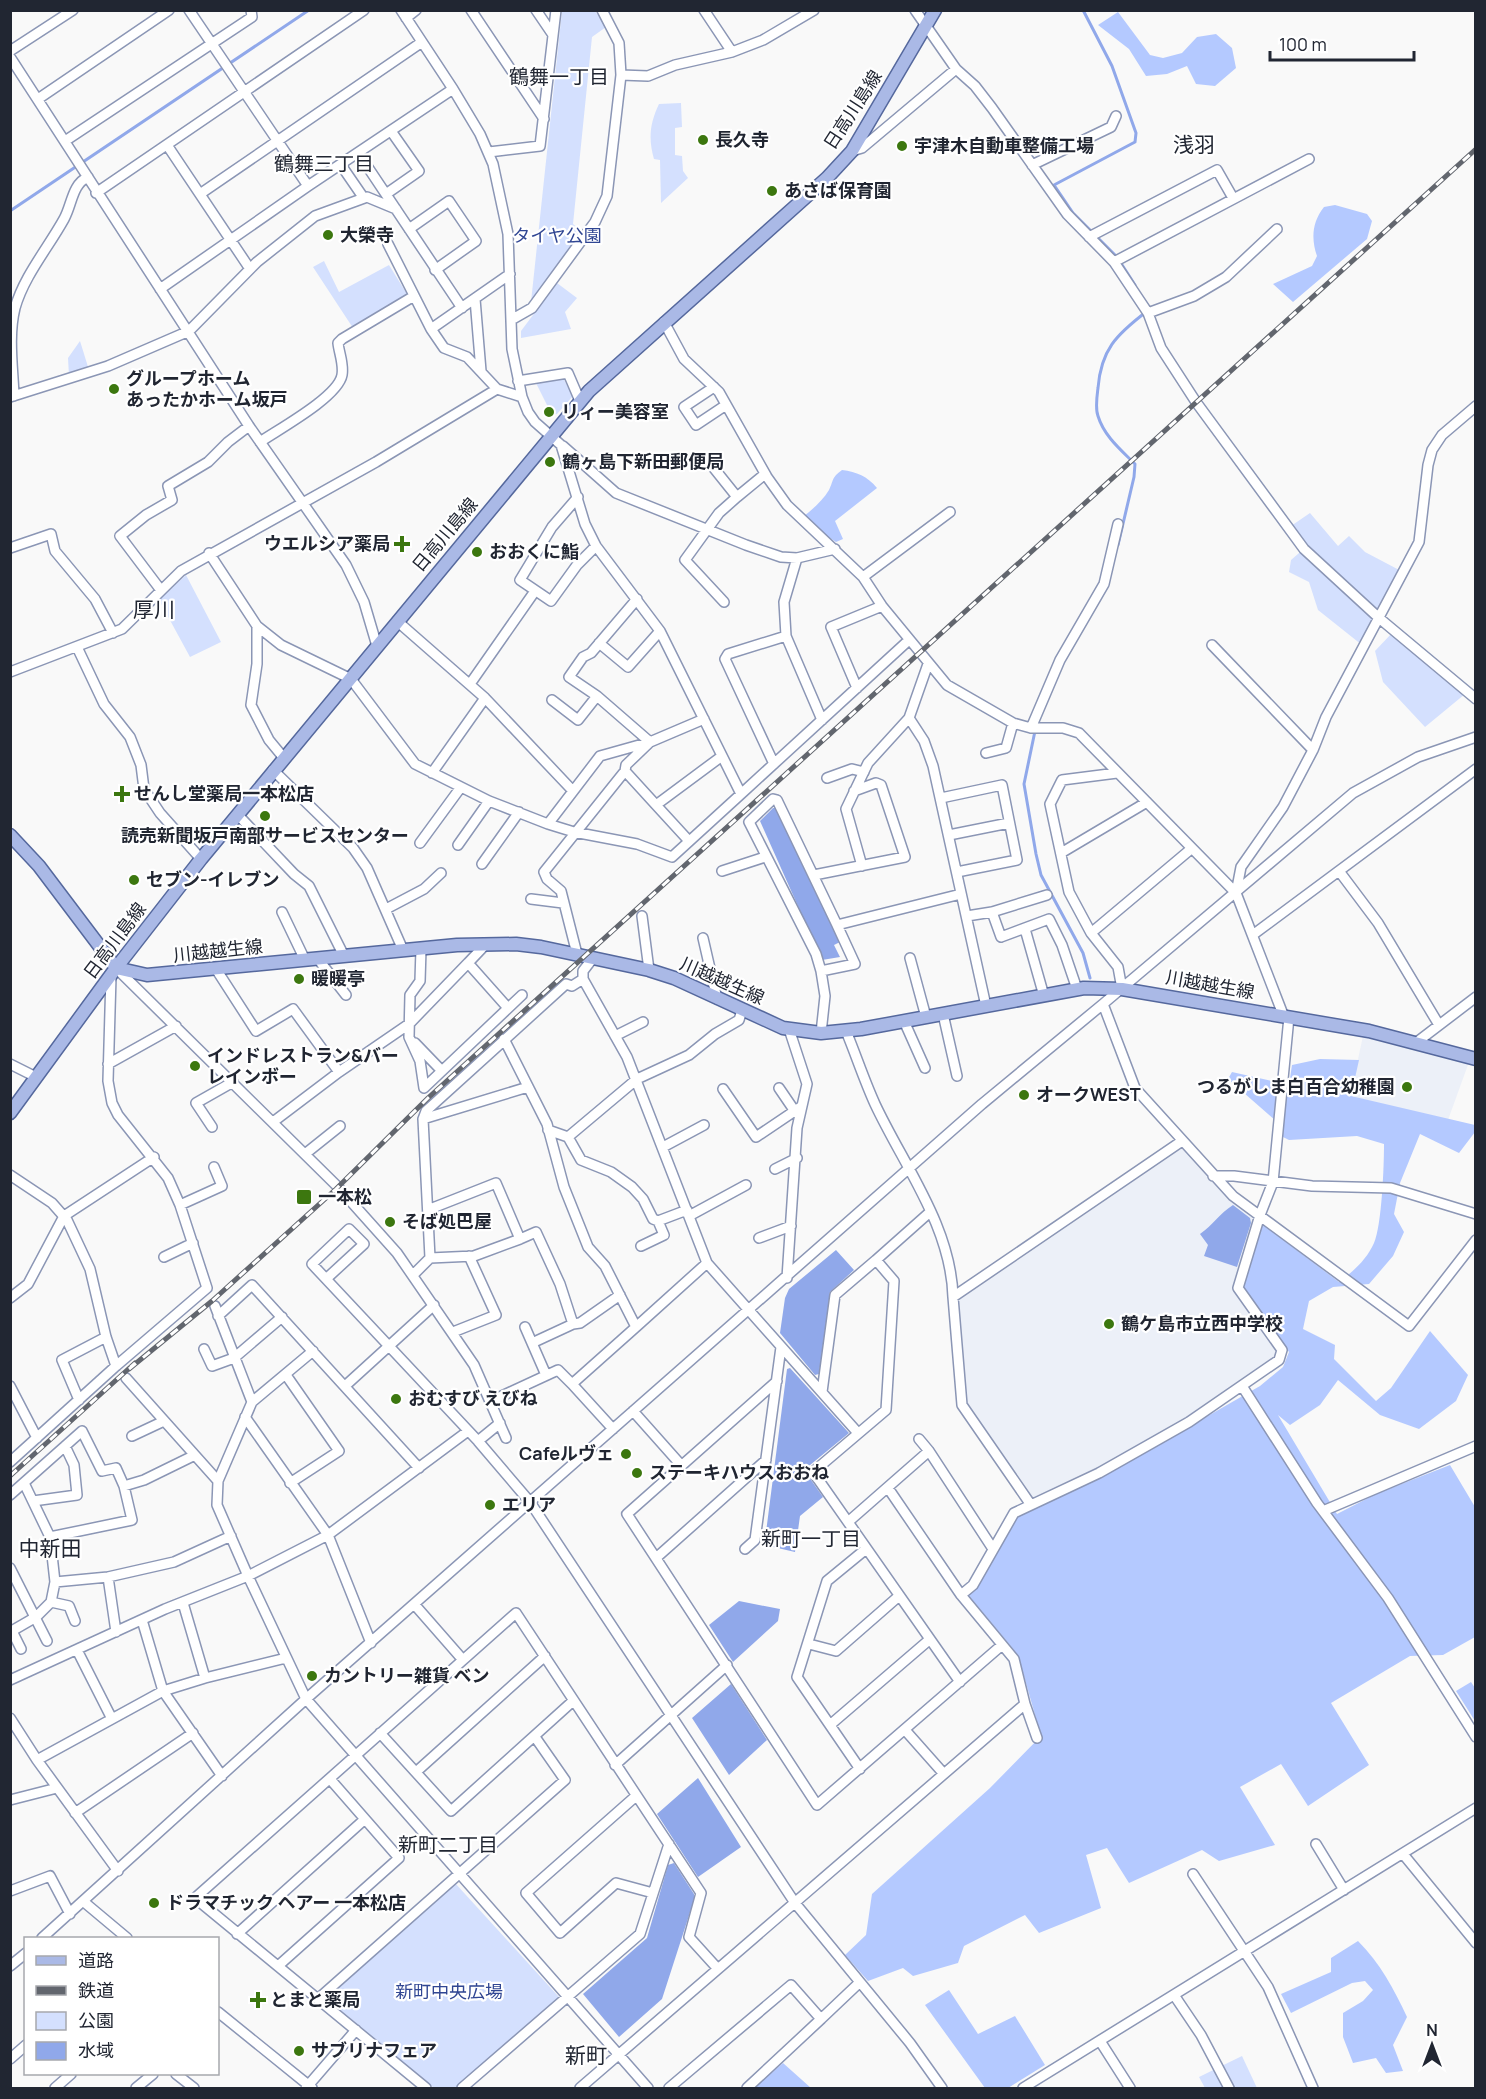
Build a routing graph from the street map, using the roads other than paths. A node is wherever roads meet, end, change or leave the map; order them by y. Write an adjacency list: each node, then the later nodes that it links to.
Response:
1 (73, 10): 20 (street)
2 (169, 10): 27 (street)
3 (189, 10): 19 (street)
4 (251, 10): 19 (street)
5 (364, 10): 26 (street)
6 (416, 10): 15 (street)
7 (471, 10): 29 (street)
8 (536, 10): 17 (street)
9 (556, 10): 17 (street)
10 (602, 10): 24 (street)
11 (704, 10): 21 (street)
12 (814, 10): 21 (street)
13 (915, 10): 16 (street)
14 (935, 10): 16 (main road, 日高川島線)
15 (403, 14): 18 (street)
16 (927, 24): 23 (street); 34 (main road, 日高川島線)
17 (553, 35): 29 (street)
18 (422, 42): 25 (street); 31 (street)
19 (212, 45): 26 (street); 32 (street)
20 (10, 51)
21 (732, 52): 24 (street)
22 (10, 57): 27 (street)
23 (956, 69): 34 (street); 39 (street)
24 (621, 75): 62 (street)
25 (453, 89): 30 (street); 35 (street)
26 (244, 91): 31 (street); 33 (street)
27 (38, 99): 32 (street)
28 (1116, 117): 39 (street)
29 (544, 119): 35 (street)
30 (391, 131): 36 (street); 44 (street)
31 (277, 140): 41 (street); 43 (street)
32 (65, 141): 40 (street)
33 (167, 145): 42 (street); 43 (street)
34 (852, 151): 63 (main road, 日高川島線)
35 (489, 152): 56 (street)
36 (358, 154): 38 (street); 44 (street)
37 (1309, 159): 46 (street)
38 (341, 165): 41 (street); 45 (street)
39 (1032, 165): 50 (street)
40 (88, 177): 42 (street); 70 (street)
41 (308, 186): 51 (street)
42 (96, 193): 57 (street)
43 (200, 194): 51 (street)
44 (386, 194): 47 (street)
45 (363, 197): 47 (street); 54 (street)
46 (1233, 198): 50 (street); 53 (street)
47 (396, 209): 48 (street)
48 (409, 229): 55 (street); 55 (street)
49 (1277, 229): 61 (street)
50 (1089, 237): 53 (street)
51 (230, 241): 54 (street); 57 (street)
52 (388, 244): 58 (street)
53 (1113, 262): 61 (street)
54 (250, 270): 65 (street)
55 (435, 270): 60 (street)
56 (510, 274): 59 (street); 62 (street)
57 (160, 289): 65 (street)
58 (414, 296): 64 (street); 77 (street)
59 (475, 299): 60 (street); 66 (street)
60 (462, 308): 64 (street)
61 (1148, 313): 98 (street)
62 (511, 320): 67 (street)
63 (664, 322): 68 (street); 72 (main road, 日高川島線)
64 (431, 329): 66 (street)
65 (189, 331): 70 (street); 75 (street)
66 (481, 371): 69 (street)
67 (518, 381): 71 (street); 72 (street)
68 (714, 387): 73 (street); 73 (street)
69 (497, 389): 71 (street); 83 (street)
70 (12, 396)
71 (522, 397): 76 (street)
72 (580, 401): 76 (main road, 日高川島線)
73 (726, 405): 80 (street)
74 (1476, 406): 98 (street)
75 (249, 426): 77 (street); 93 (street)
76 (550, 436): 78 (street); 99 (main road, 日高川島線)
77 (260, 442): 83 (street)
78 (561, 445): 81 (street); 86 (street)
79 (705, 457): 82 (street)
80 (765, 474): 82 (street); 89 (street)
81 (578, 497): 87 (street); 94 (street)
82 (737, 497): 86 (street)
83 (302, 503): 90 (street); 107 (street)
84 (950, 512): 92 (street)
85 (1118, 524): 122 (street)
86 (708, 528): 91 (street); 96 (street)
87 (596, 546): 94 (street); 95 (street)
88 (10, 548): 102 (street)
89 (835, 549): 91 (street); 92 (street)
90 (209, 554): 93 (street); 100 (street)
91 (797, 558): 103 (street)
92 (863, 577): 97 (street)
93 (160, 589): 102 (street)
94 (535, 591): 112 (street)
95 (637, 599): 101 (street); 105 (street)
96 (724, 602)
97 (882, 606): 104 (street); 113 (street)
98 (1379, 618): 116 (street); 125 (street)
99 (397, 621): 107 (main road, 日高川島線); 112 (street)
100 (257, 626): 111 (street); 128 (street)
101 (660, 631): 105 (street); 118 (street)
102 (113, 633): 108 (street)
103 (786, 636): 120 (street); 129 (street)
104 (909, 640): 109 (street); 113 (street)
105 (599, 643): 114 (street)
106 (1212, 645): 125 (street)
107 (377, 646): 111 (main road, 日高川島線)
108 (77, 647): 110 (street); 158 (street)
109 (928, 664): 119 (street); 121 (street)
110 (10, 672)
111 (351, 679): 128 (main road, 日高川島線); 134 (street)
112 (470, 684): 115 (street)
113 (856, 688): 120 (street)
114 (597, 696): 117 (street); 124 (street)
115 (485, 698): 134 (street); 138 (street)
116 (1476, 699)
117 (552, 700)
118 (704, 718): 124 (street); 127 (street)
119 (909, 718): 133 (street); 141 (street)
120 (822, 720): 129 (street)
121 (1013, 723): 122 (street); 126 (street)
122 (1031, 728): 135 (street)
123 (1476, 737): 166 (street)
124 (650, 742): 132 (street); 138 (street)
125 (1313, 750): 166 (street)
126 (986, 753)
127 (723, 756): 140 (street); 144 (street)
128 (283, 757): 130 (main road, 日高川島線)
129 (774, 764): 140 (street)
130 (273, 770): 146 (main road, 日高川島線); 171 (street)
131 (1476, 770): 162 (street)
132 (625, 771): 144 (street); 149 (street)
133 (864, 772): 136 (street); 139 (street)
134 (432, 773): 137 (street)
135 (1117, 773): 143 (street); 156 (street)
136 (827, 778)
137 (461, 787): 142 (street); 153 (street)
138 (573, 791): 148 (street)
139 (855, 791): 160 (street); 160 (street)
140 (741, 794): 152 (street)
141 (941, 798): 147 (street); 151 (street)
142 (489, 801): 145 (street); 154 (street)
143 (1147, 802): 155 (street); 156 (street)
144 (656, 805): 152 (street)
145 (519, 812): 148 (street); 159 (street)
146 (238, 815): 158 (main road, 日高川島線); 185 (street)
147 (1009, 823): 151 (street); 163 (street)
148 (548, 824): 149 (street)
149 (574, 832): 152 (street); 170 (street)
150 (10, 835): 193 (main road)
151 (949, 835): 163 (street)
152 (689, 841)
153 (420, 843)
154 (458, 845)
155 (1191, 849): 166 (street); 178 (street)
156 (1061, 853): 178 (street)
157 (765, 857): 161 (street); 165 (street); 192 (street)
158 (201, 858): 193 (main road, 日高川島線)
159 (482, 864)
160 (862, 866): 165 (street)
161 (722, 871)
162 (1340, 871): 179 (street); 212 (street)
163 (957, 872): 167 (street)
164 (441, 873): 171 (street)
165 (814, 875): 176 (street)
166 (1236, 893): 179 (street); 195 (street)
167 (961, 894): 174 (street); 176 (street)
168 (1047, 895): 173 (street)
169 (531, 899): 170 (street)
170 (563, 903): 184 (street)
171 (386, 909): 183 (street)
172 (282, 912): 188 (street)
173 (993, 912): 174 (street); 177 (street)
174 (967, 915): 203 (street)
175 (642, 916): 191 (street)
176 (837, 925): 192 (street)
177 (1025, 928): 196 (street); 199 (street)
178 (1091, 933): 195 (street)
179 (1254, 934): 208 (street)
180 (702, 938): 201 (street)
181 (486, 944): 182 (main road, 川越越生線); 184 (main road, 川越越生線); 189 (street)
182 (421, 949): 183 (main road, 川越越生線); 211 (street)
183 (403, 950): 185 (main road, 川越越生線)
184 (577, 954): 186 (main road, 川越越生線)
185 (344, 956): 188 (main road, 川越越生線)
186 (593, 958): 191 (main road, 川越越生線); 194 (street)
187 (910, 958): 207 (street)
188 (312, 959): 190 (main road, 川越越生線); 197 (street)
189 (468, 963): 204 (street); 211 (street)
190 (216, 969): 193 (main road, 川越越生線); 226 (street)
191 (649, 970): 201 (main road, 川越越生線)
192 (821, 971): 216 (street)
193 (113, 972): 213 (street); 223 (street); 228 (main road, 日高川島線)
194 (583, 979): 217 (street); 219 (street)
195 (1122, 988): 196 (main road, 川越越生線); 202 (street); 208 (main road, 川越越生線)
196 (1077, 989): 199 (main road, 川越越生線)
197 (346, 995)
198 (522, 995): 204 (street)
199 (1044, 996): 203 (main road, 川越越生線)
200 (1476, 997): 212 (street)
201 (717, 999): 205 (main road, 川越越生線)
202 (1103, 1004): 243 (street); 249 (street)
203 (986, 1006): 206 (main road, 川越越生線)
204 (508, 1008): 225 (street)
205 (742, 1010): 214 (main road, 川越越生線); 229 (street)
206 (943, 1014): 207 (main road, 川越越生線); 227 (street)
207 (926, 1017): 210 (main road, 川越越生線)
208 (1287, 1017): 220 (main road, 川越越生線); 253 (street)
209 (643, 1022): 217 (street)
210 (904, 1022): 215 (main road, 川越越生線); 224 (street)
211 (409, 1024): 218 (street); 226 (street)
212 (1439, 1025): 220 (street)
213 (176, 1026): 223 (street); 230 (street)
214 (789, 1029): 216 (main road, 川越越生線); 234 (street)
215 (846, 1031): 216 (main road, 川越越生線); 249 (street)
216 (821, 1033)
217 (615, 1036): 229 (street)
218 (409, 1037): 225 (street); 225 (street)
219 (504, 1039): 231 (street); 236 (street)
220 (1417, 1042): 221 (main road, 川越越生線)
221 (1476, 1059)
222 (10, 1064): 228 (street)
223 (108, 1064): 246 (street)
224 (925, 1068)
225 (442, 1071)
226 (339, 1072): 237 (street)
227 (957, 1076)
228 (36, 1077): 235 (main road, 日高川島線)
229 (637, 1079): 242 (street); 244 (street)
230 (233, 1082): 237 (street); 240 (street)
231 (528, 1088): 236 (street); 241 (street)
232 (779, 1088): 234 (street)
233 (723, 1089): 234 (street)
234 (798, 1108): 247 (street)
235 (10, 1113)
236 (423, 1119): 256 (street)
237 (273, 1122): 245 (street)
238 (704, 1125): 244 (street)
239 (340, 1126): 245 (street)
240 (212, 1127)
241 (548, 1130): 242 (street); 277 (street)
242 (568, 1137): 262 (street)
243 (1182, 1141): 252 (street); 279 (street)
244 (663, 1148): 258 (street)
245 (305, 1154): 274 (street)
246 (154, 1157): 255 (street); 261 (street)
247 (797, 1158): 250 (street); 263 (street)
248 (214, 1167): 255 (street)
249 (909, 1167): 257 (street); 275 (street)
250 (775, 1170)
251 (10, 1175): 261 (street)
252 (1213, 1176): 253 (street); 260 (street)
253 (1273, 1182): 259 (street); 260 (street)
254 (746, 1185): 258 (street)
255 (180, 1205): 267 (street)
256 (430, 1209): 265 (street); 271 (street)
257 (930, 1212): 272 (street); 279 (street)
258 (688, 1213): 262 (street); 273 (street)
259 (1476, 1214)
260 (1260, 1215): 266 (street); 302 (street)
261 (64, 1216): 278 (street); 287 (street)
262 (658, 1221): 268 (street)
263 (791, 1226): 264 (street); 275 (street)
264 (759, 1238)
265 (520, 1239): 269 (street); 283 (street)
266 (1476, 1240)
267 (193, 1243): 270 (street); 294 (street)
268 (641, 1246)
269 (469, 1256): 271 (street); 286 (street)
270 (164, 1257)
271 (430, 1258): 274 (street)
272 (876, 1260): 303 (street); 313 (street)
273 (707, 1263): 281 (street); 285 (street)
274 (413, 1275): 280 (street)
275 (787, 1278): 281 (street)
276 (326, 1279): 276 (street); 289 (street)
277 (620, 1295): 283 (street); 285 (street)
278 (10, 1298)
279 (952, 1298): 335 (street)
280 (434, 1305): 286 (street); 289 (street)
281 (748, 1311): 290 (street); 307 (street)
282 (282, 1317): 292 (street); 293 (street); 293 (street)
283 (573, 1324): 288 (street)
284 (525, 1327): 288 (street)
285 (636, 1328): 299 (street)
286 (453, 1332): 305 (street)
287 (106, 1337): 294 (street); 304 (street)
288 (532, 1343): 296 (street)
289 (390, 1347): 301 (street); 312 (street)
290 (781, 1347): 298 (street); 303 (street)
291 (204, 1349): 293 (street)
292 (313, 1351): 295 (street); 301 (street)
293 (234, 1358): 306 (street)
294 (116, 1366): 304 (street)
295 (286, 1375): 306 (street); 329 (street)
296 (546, 1375): 299 (street); 305 (street)
297 (126, 1378): 309 (street)
298 (777, 1381): 323 (street); 325 (street)
299 (572, 1384): 311 (street)
300 (10, 1386): 315 (street)
301 (345, 1386): 326 (street)
302 (1242, 1386): 335 (street); 336 (street)
303 (822, 1392): 313 (street)
304 (79, 1400): 315 (street)
305 (491, 1401): 310 (street)
306 (252, 1402): 308 (street)
307 (633, 1412): 311 (street); 325 (street)
308 (244, 1417): 327 (street); 329 (street)
309 (164, 1421): 314 (street); 322 (street)
310 (500, 1423): 316 (street); 318 (street)
311 (613, 1429): 334 (street)
312 (468, 1431): 318 (street); 326 (street)
313 (858, 1433): 337 (street)
314 (132, 1436)
315 (37, 1438): 324 (street)
316 (506, 1438)
317 (919, 1439): 321 (street)
318 (478, 1441): 334 (street)
319 (65, 1446): 328 (street); 330 (street); 333 (street)
320 (1476, 1446): 336 (street)
321 (929, 1451): 331 (street); 343 (street)
322 (193, 1456): 327 (street); 330 (street)
323 (766, 1460): 341 (street); 344 (street)
324 (10, 1462)
325 (681, 1465): 344 (street)
326 (419, 1468): 338 (street)
327 (218, 1481): 339 (street)
328 (24, 1483): 332 (street); 333 (street)
329 (290, 1483): 338 (street)
330 (124, 1486): 340 (street)
331 (888, 1488): 337 (street); 349 (street)
332 (10, 1495)
333 (33, 1501): 340 (street)
334 (530, 1502): 353 (street); 377 (street)
335 (1031, 1505): 343 (street)
336 (1323, 1511): 385 (street)
337 (848, 1522): 342 (street)
338 (328, 1535): 346 (street); 361 (street)
339 (231, 1536): 346 (street); 347 (street)
340 (50, 1537): 348 (street)
341 (745, 1549)
342 (866, 1549): 350 (street); 362 (street)
343 (993, 1549): 349 (street)
344 (656, 1558): 369 (street)
345 (11, 1571): 354 (street)
346 (248, 1575): 352 (street); 367 (street)
347 (108, 1577): 348 (street); 358 (street)
348 (55, 1582): 351 (street)
349 (961, 1595): 363 (street)
350 (899, 1596): 359 (street); 362 (street)
351 (51, 1602): 354 (street); 356 (street)
352 (183, 1603): 355 (street); 370 (street)
353 (414, 1604): 361 (street); 368 (street)
354 (36, 1617): 357 (street); 360 (street)
355 (142, 1620): 358 (street); 373 (street)
356 (75, 1622)
357 (11, 1632): 364 (street)
358 (116, 1632): 365 (street)
359 (929, 1640): 372 (street); 380 (street)
360 (47, 1641)
361 (371, 1643): 374 (street)
362 (808, 1644): 380 (street)
363 (1002, 1645): 372 (street); 376 (street)
364 (21, 1649)
365 (77, 1650): 371 (street); 379 (street)
366 (544, 1656): 368 (street); 375 (street); 391 (street)
367 (286, 1658): 370 (street); 374 (street)
368 (463, 1660): 383 (street)
369 (727, 1665): 377 (street); 390 (street)
370 (205, 1678): 373 (street)
371 (10, 1680)
372 (960, 1682): 381 (street)
373 (163, 1691): 379 (street); 382 (street)
374 (306, 1699): 387 (street); 393 (street)
375 (573, 1701): 384 (street); 389 (street)
376 (1025, 1704): 386 (street); 392 (street)
377 (671, 1714): 389 (street); 411 (street)
378 (10, 1718): 388 (street)
379 (112, 1719): 388 (street)
380 (830, 1725): 390 (street)
381 (905, 1730): 390 (street); 392 (street)
382 (193, 1733): 393 (street); 399 (street)
383 (380, 1733): 387 (street); 391 (street)
384 (535, 1737): 391 (street); 405 (street)
385 (1476, 1737)
386 (1037, 1738)
387 (354, 1757): 394 (street); 405 (street)
388 (37, 1760): 395 (street)
389 (615, 1765): 396 (street)
390 (861, 1769)
391 (416, 1772)
392 (944, 1774): 411 (street)
393 (222, 1776): 404 (street)
394 (330, 1779): 400 (street); 413 (street)
395 (57, 1788): 397 (street); 399 (street)
396 (636, 1796): 401 (street); 409 (street)
397 (10, 1800)
398 (1476, 1808): 403 (street)
399 (75, 1813): 404 (street)
400 (365, 1819): 413 (street); 420 (street)
401 (669, 1844): 409 (street); 421 (street)
402 (1316, 1844): 408 (street)
403 (1403, 1854): 408 (street); 416 (street)
404 (118, 1871): 410 (street)
405 (458, 1873): 424 (street); 425 (street)
406 (1193, 1874): 417 (street)
407 (11, 1888): 412 (street)
408 (1344, 1890): 417 (street)
409 (653, 1893): 424 (street)
410 (84, 1902): 412 (street); 415 (street)
411 (795, 1903): 421 (street); 422 (street)
412 (70, 1914): 414 (street)
413 (237, 1934): 420 (street)
414 (43, 1937)
415 (126, 1937)
416 (1476, 1943)
417 (1245, 1951): 423 (street); 448 (street)
418 (24, 1955): 419 (street)
419 (10, 1966)
420 (278, 1966): 425 (street)
421 (718, 1970): 430 (street)
422 (860, 1983): 427 (street); 444 (street)
423 (1174, 1995): 429 (street); 447 (street)
424 (567, 1996): 430 (street); 439 (street)
425 (319, 1998): 428 (street)
426 (219, 2013): 437 (street)
427 (820, 2019): 442 (street); 443 (street)
428 (356, 2030): 437 (street); 438 (street)
429 (1100, 2041): 445 (street); 446 (street)
430 (620, 2054): 440 (street); 441 (street)
431 (69, 2075): 434 (street)
432 (151, 2075): 435 (street)
433 (178, 2075): 436 (street)
434 (55, 2088)
435 (136, 2088)
436 (194, 2088)
437 (309, 2088)
438 (426, 2088)
439 (462, 2088)
440 (580, 2088)
441 (648, 2088)
442 (669, 2088)
443 (747, 2088)
444 (942, 2088)
445 (1023, 2088)
446 (1130, 2088)
447 (1229, 2088)
448 (1312, 2088)

